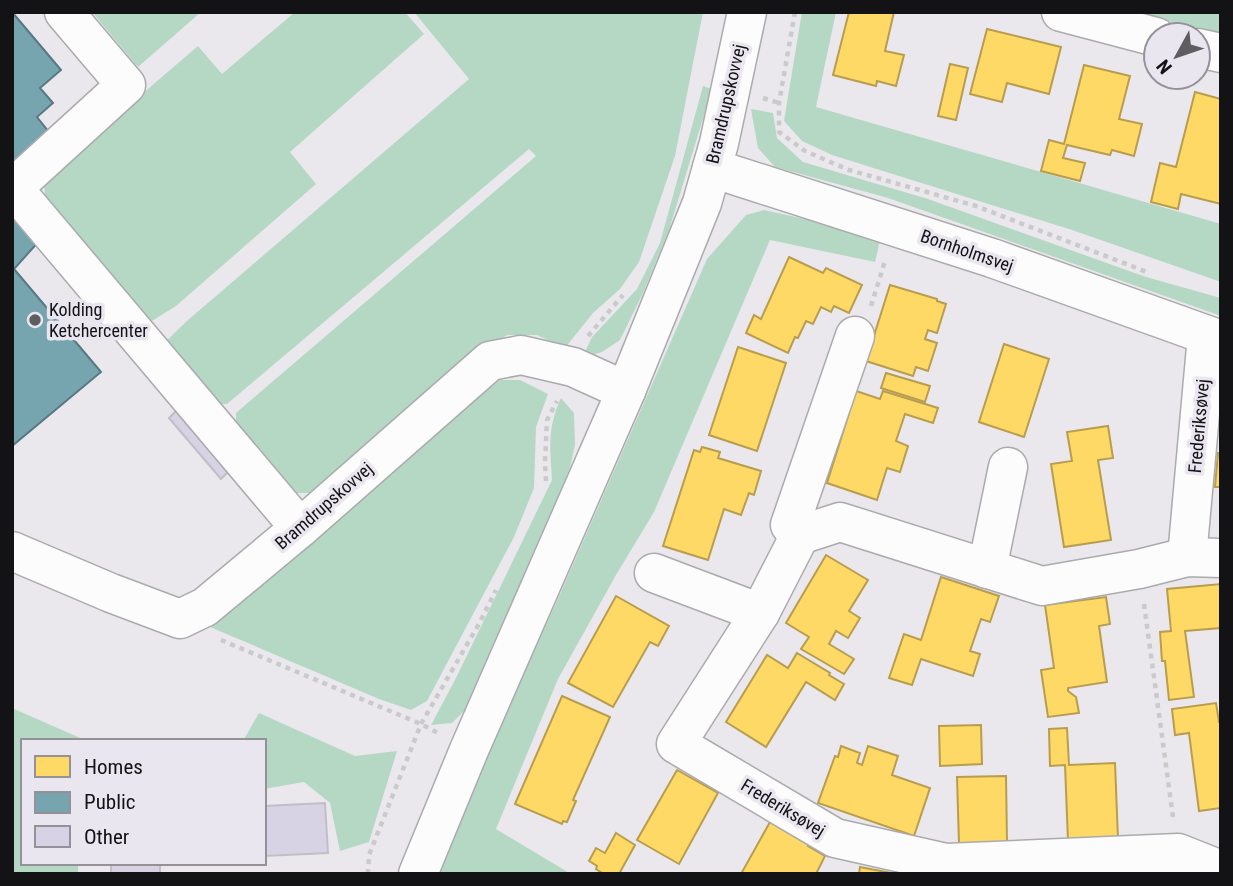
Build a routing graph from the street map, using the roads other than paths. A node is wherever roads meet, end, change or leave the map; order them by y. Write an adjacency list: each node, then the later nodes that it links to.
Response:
1 (64, 12): 10 (street)
2 (747, 12): 5 (street, Bramdrupskovvej)
3 (1061, 12): 4 (street)
4 (1142, 33)
5 (712, 168): 7 (street, Bornholmsvej); 8 (street, Bramdrupskovvej)
6 (855, 335): 11 (street)
7 (1214, 338): 13 (street, Frederiksøvej)
8 (626, 391): 10 (street, Bramdrupskovvej); 18 (street, Bramdrupskovvej)
9 (1008, 467): 14 (street)
10 (300, 527): 12 (street, Bramdrupskovvej)
11 (800, 535): 14 (street, Frederiksøvej); 16 (street, Frederiksøvej)
12 (12, 551)
13 (1204, 558): 14 (street, Frederiksøvej)
14 (988, 569)
15 (654, 573): 16 (street)
16 (760, 613): 17 (street, Frederiksøvej)
17 (1221, 870)
18 (418, 874)

